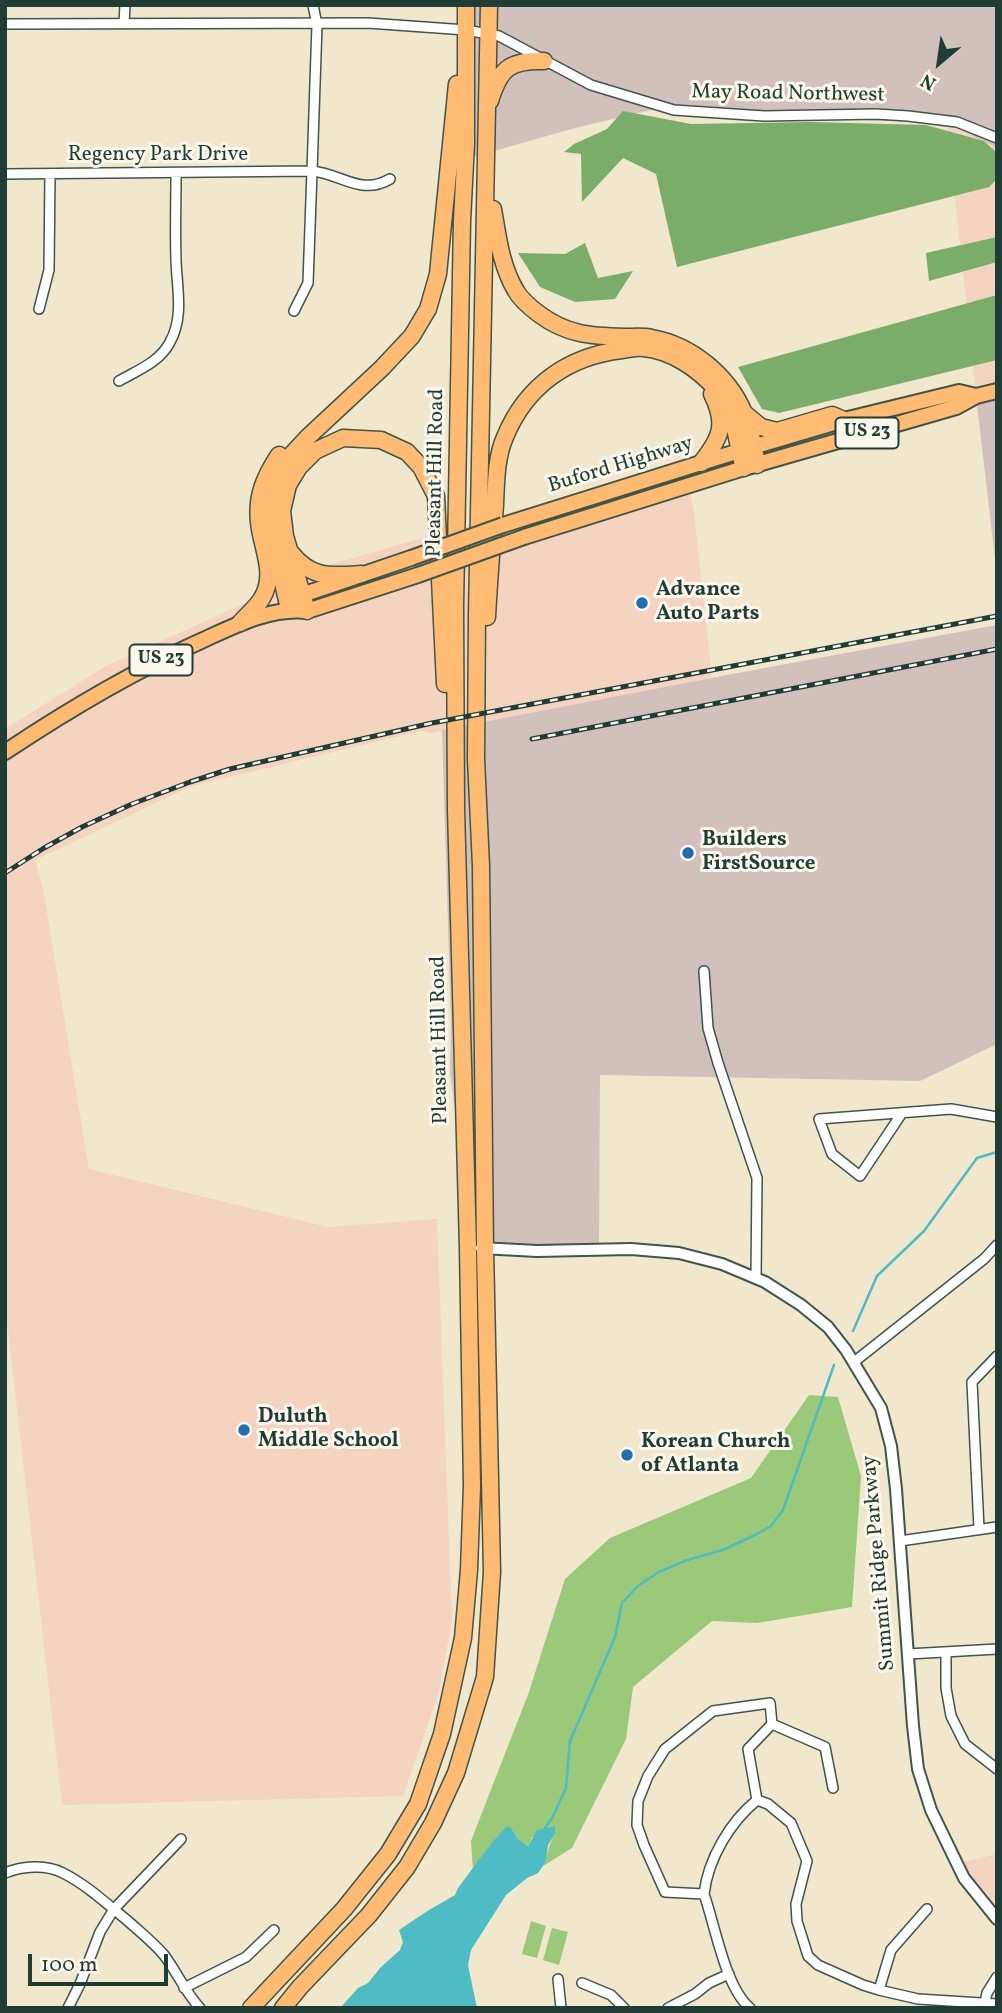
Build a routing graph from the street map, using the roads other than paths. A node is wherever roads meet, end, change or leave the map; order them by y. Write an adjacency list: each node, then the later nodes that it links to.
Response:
1 (125, 5): 5 (street)
2 (313, 5): 7 (street)
3 (466, 5): 8 (highway, Pleasant Hill Road)
4 (489, 5): 9 (highway, Pleasant Hill Road)
5 (124, 23): 6 (street, May Road Northwest); 7 (street, May Road Northwest)
6 (5, 24)
7 (317, 25): 8 (street, May Road Northwest); 14 (street)
8 (466, 30): 9 (street, May Road Northwest); 22 (highway); 39 (highway, Pleasant Hill Road)
9 (488, 34): 10 (street, May Road Northwest); 11 (highway, Pleasant Hill Road)
10 (544, 61): 11 (highway); 12 (street, May Road Northwest)
11 (487, 110): 13 (highway, Pleasant Hill Road)
12 (997, 138)
13 (486, 168): 26 (highway); 38 (highway, Pleasant Hill Road)
14 (312, 171): 15 (street, Regency Park Drive); 18 (street, Regency Park Drive); 20 (street)
15 (176, 173): 17 (street, Regency Park Drive); 23 (street)
16 (5, 174): 17 (street, Regency Park Drive)
17 (50, 174): 19 (street)
18 (390, 179)
19 (39, 309)
20 (294, 311)
21 (603, 352): 28 (highway); 29 (highway); 38 (highway)
22 (382, 368): 34 (highway); 36 (highway)
23 (119, 381)
24 (997, 391): 25 (main road, Buford Highway / US 23)
25 (976, 396): 27 (main road, Buford Highway / US 23); 30 (main road, Buford Highway / US 23)
26 (744, 413): 27 (highway); 28 (highway)
27 (844, 420): 28 (main road, Buford Highway / US 23)
28 (746, 449): 29 (main road, Buford Highway / US 23); 30 (highway)
29 (701, 463): 32 (main road, Buford Highway / US 23, bridge)
30 (751, 466): 35 (main road, Buford Highway / US 23, bridge)
31 (290, 552): 32 (highway); 33 (highway); 39 (highway)
32 (361, 574): 33 (main road, Buford Highway / US 23)
33 (302, 595): 34 (main road, Buford Highway / US 23); 35 (highway)
34 (289, 609): 35 (main road, Buford Highway / US 23); 36 (main road, Buford Highway / US 23)
35 (307, 611)
36 (240, 623): 37 (main road, Buford Highway / US 23)
37 (5, 752)
38 (476, 759): 45 (highway, Pleasant Hill Road)
39 (456, 809): 44 (highway, Pleasant Hill Road)
40 (704, 971): 46 (street)
41 (902, 1113): 41 (street); 42 (street)
42 (997, 1117)
43 (997, 1245): 48 (street)
44 (468, 1248): 45 (street, Summit Ridge Parkway); 76 (highway, Pleasant Hill Road)
45 (485, 1249): 46 (street, Summit Ridge Parkway); 77 (highway, Pleasant Hill Road)
46 (756, 1278): 48 (street, Summit Ridge Parkway)
47 (997, 1356): 50 (street)
48 (854, 1362): 51 (street, Summit Ridge Parkway)
49 (997, 1527): 50 (street)
50 (979, 1529): 51 (street)
51 (900, 1541): 54 (street, Summit Ridge Parkway)
52 (997, 1649): 53 (street)
53 (946, 1652): 54 (street); 56 (street)
54 (908, 1654): 64 (street, Summit Ridge Parkway)
55 (772, 1724): 57 (street); 58 (street); 61 (street)
56 (997, 1769)
57 (832, 1788)
58 (757, 1800): 61 (street); 71 (street)
59 (181, 1839): 62 (street)
60 (5, 1873): 62 (street)
61 (704, 1894): 66 (street)
62 (114, 1909): 70 (street); 74 (street)
63 (927, 1909): 71 (street)
64 (997, 1919)
65 (274, 1930): 70 (street)
66 (729, 1974): 80 (street); 81 (street)
67 (997, 1977): 73 (street)
68 (558, 1979): 78 (street)
69 (582, 1983): 79 (street)
70 (184, 1988): 75 (street)
71 (879, 1990): 73 (street)
72 (997, 2004): 73 (street)
73 (984, 2005)
74 (68, 2008)
75 (200, 2008)
76 (251, 2008)
77 (283, 2008)
78 (561, 2008)
79 (624, 2008)
80 (668, 2008)
81 (750, 2008)

